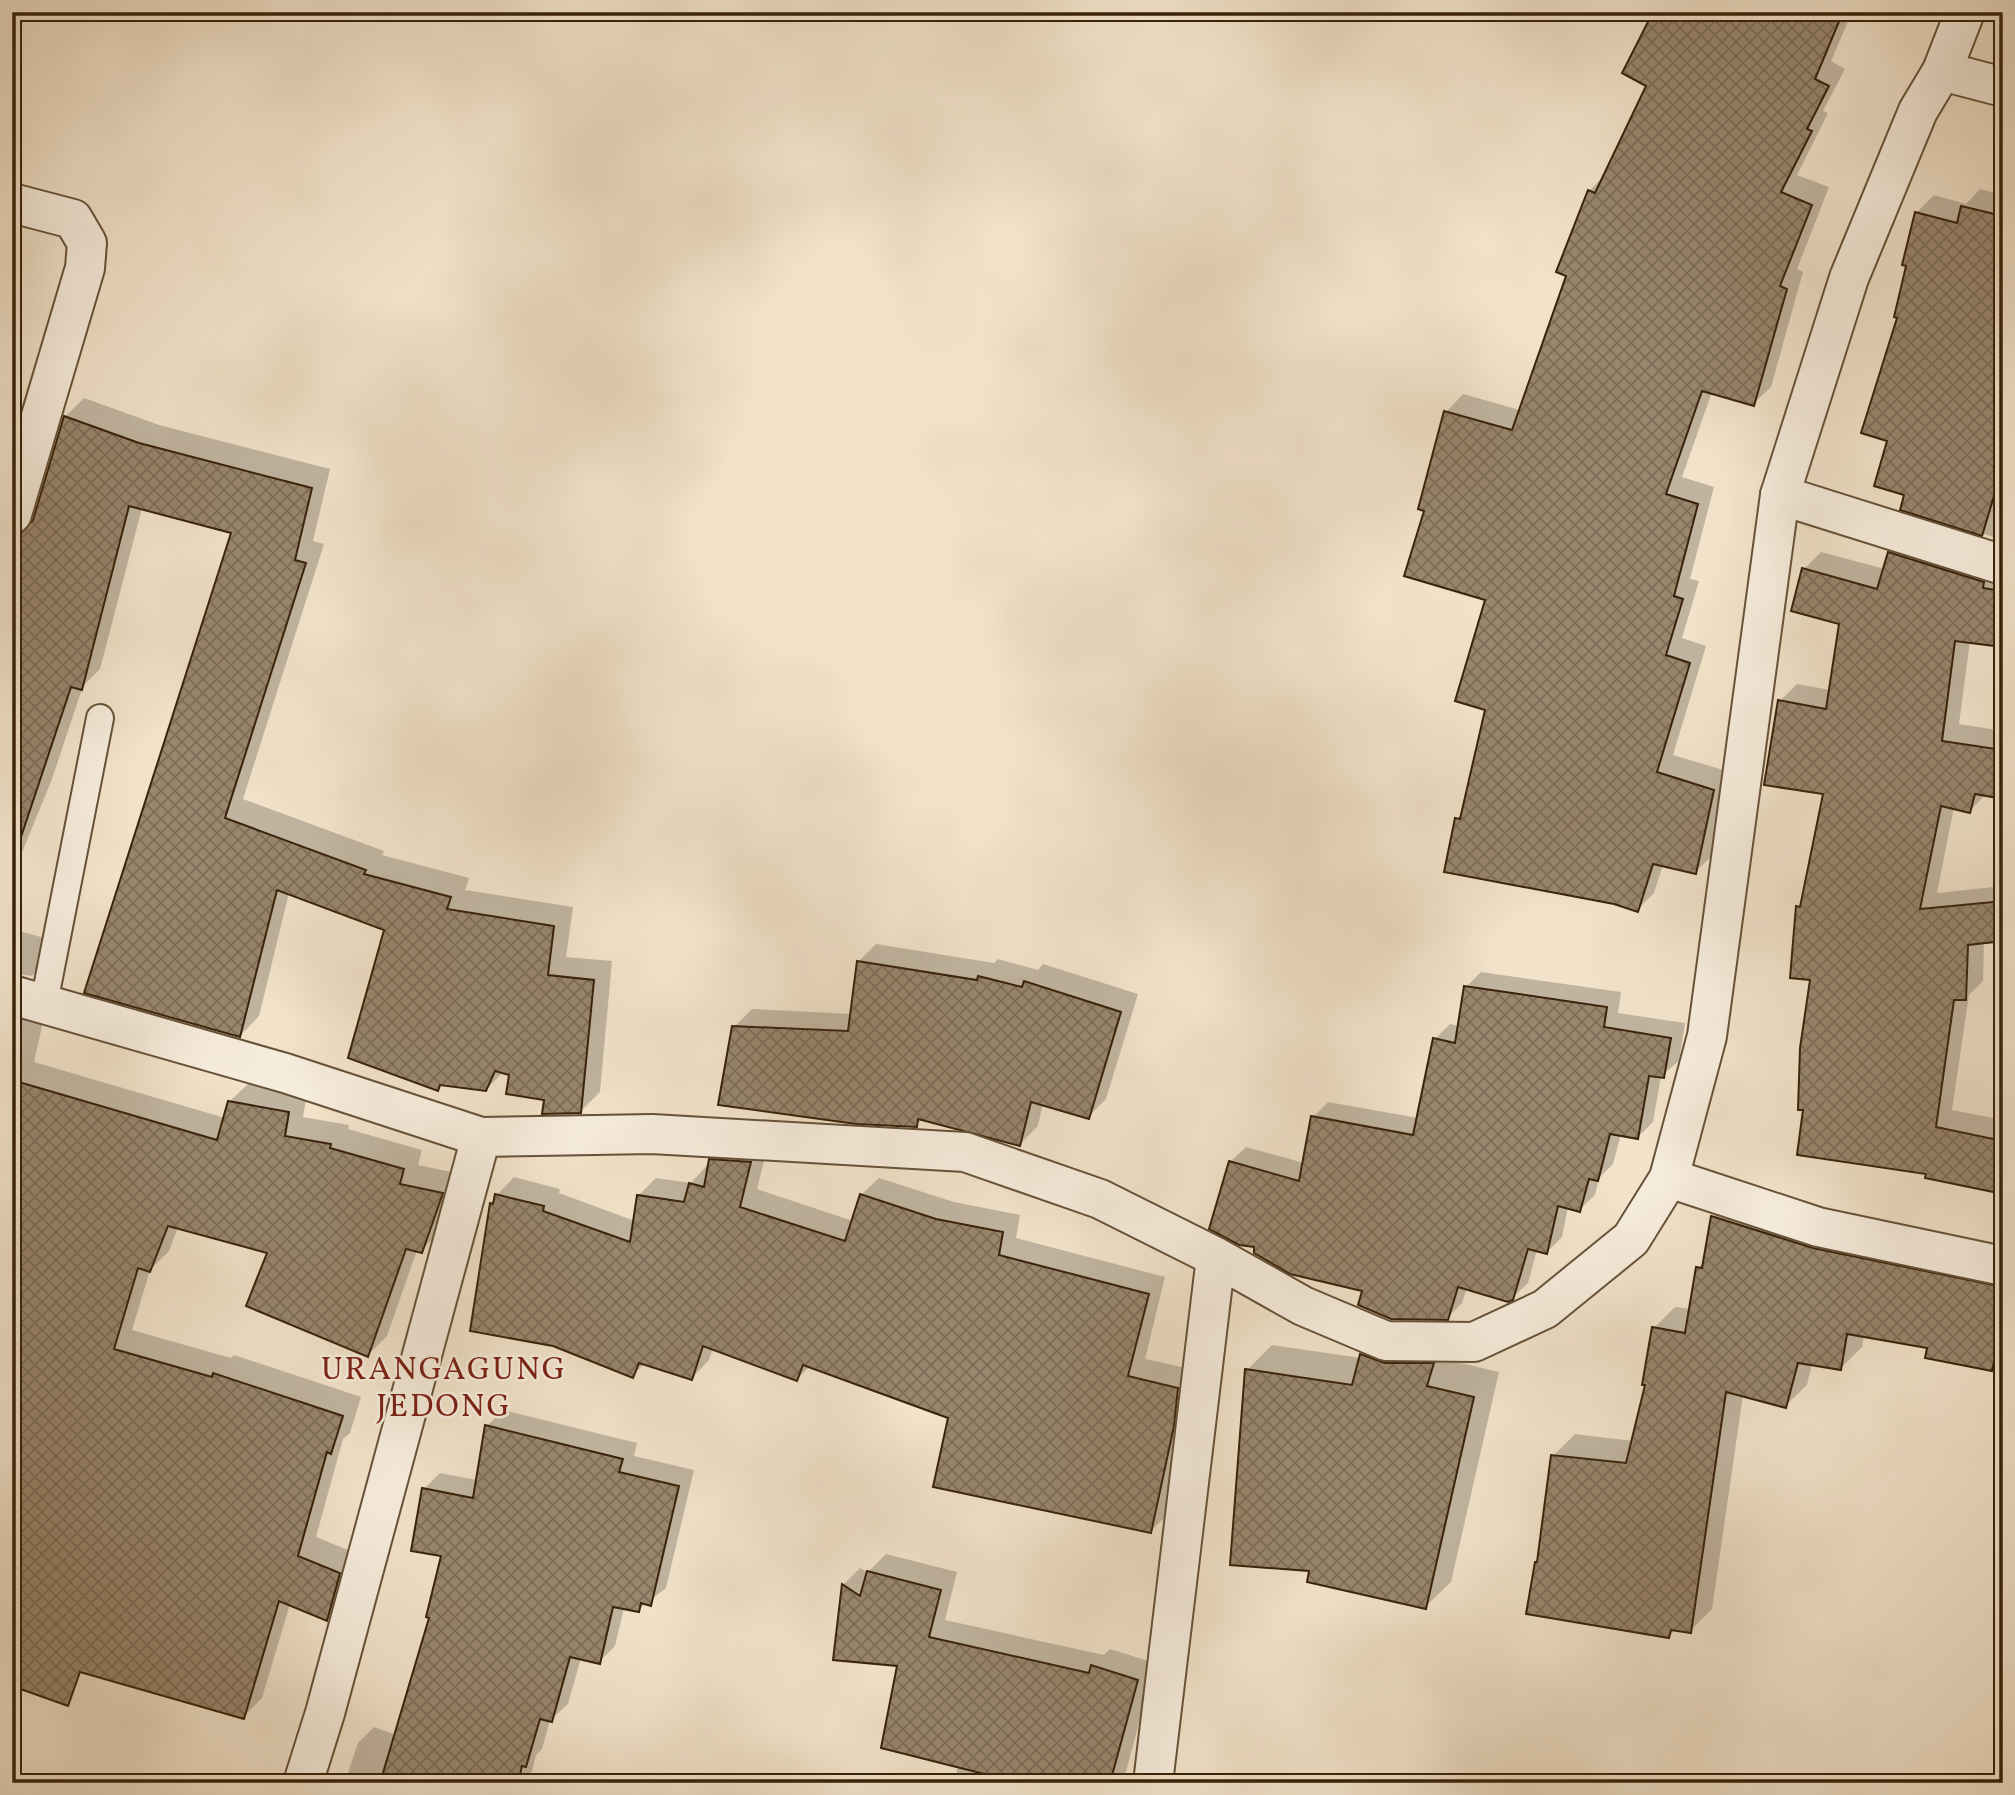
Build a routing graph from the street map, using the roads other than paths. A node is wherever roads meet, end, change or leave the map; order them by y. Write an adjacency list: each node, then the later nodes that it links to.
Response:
1 (1965, 12): 2 (street)
2 (1942, 71): 3 (street); 5 (street)
3 (2003, 86)
4 (12, 203): 6 (street)
5 (1780, 495): 7 (street); 11 (street)
6 (12, 514)
7 (2003, 565)
8 (100, 718): 9 (lane)
9 (28, 999): 10 (street)
10 (481, 1137): 12 (street); 14 (street)
11 (1669, 1178): 12 (street); 13 (street)
12 (1216, 1257): 15 (street)
13 (2003, 1266)
14 (303, 1783)
15 (1153, 1783)

